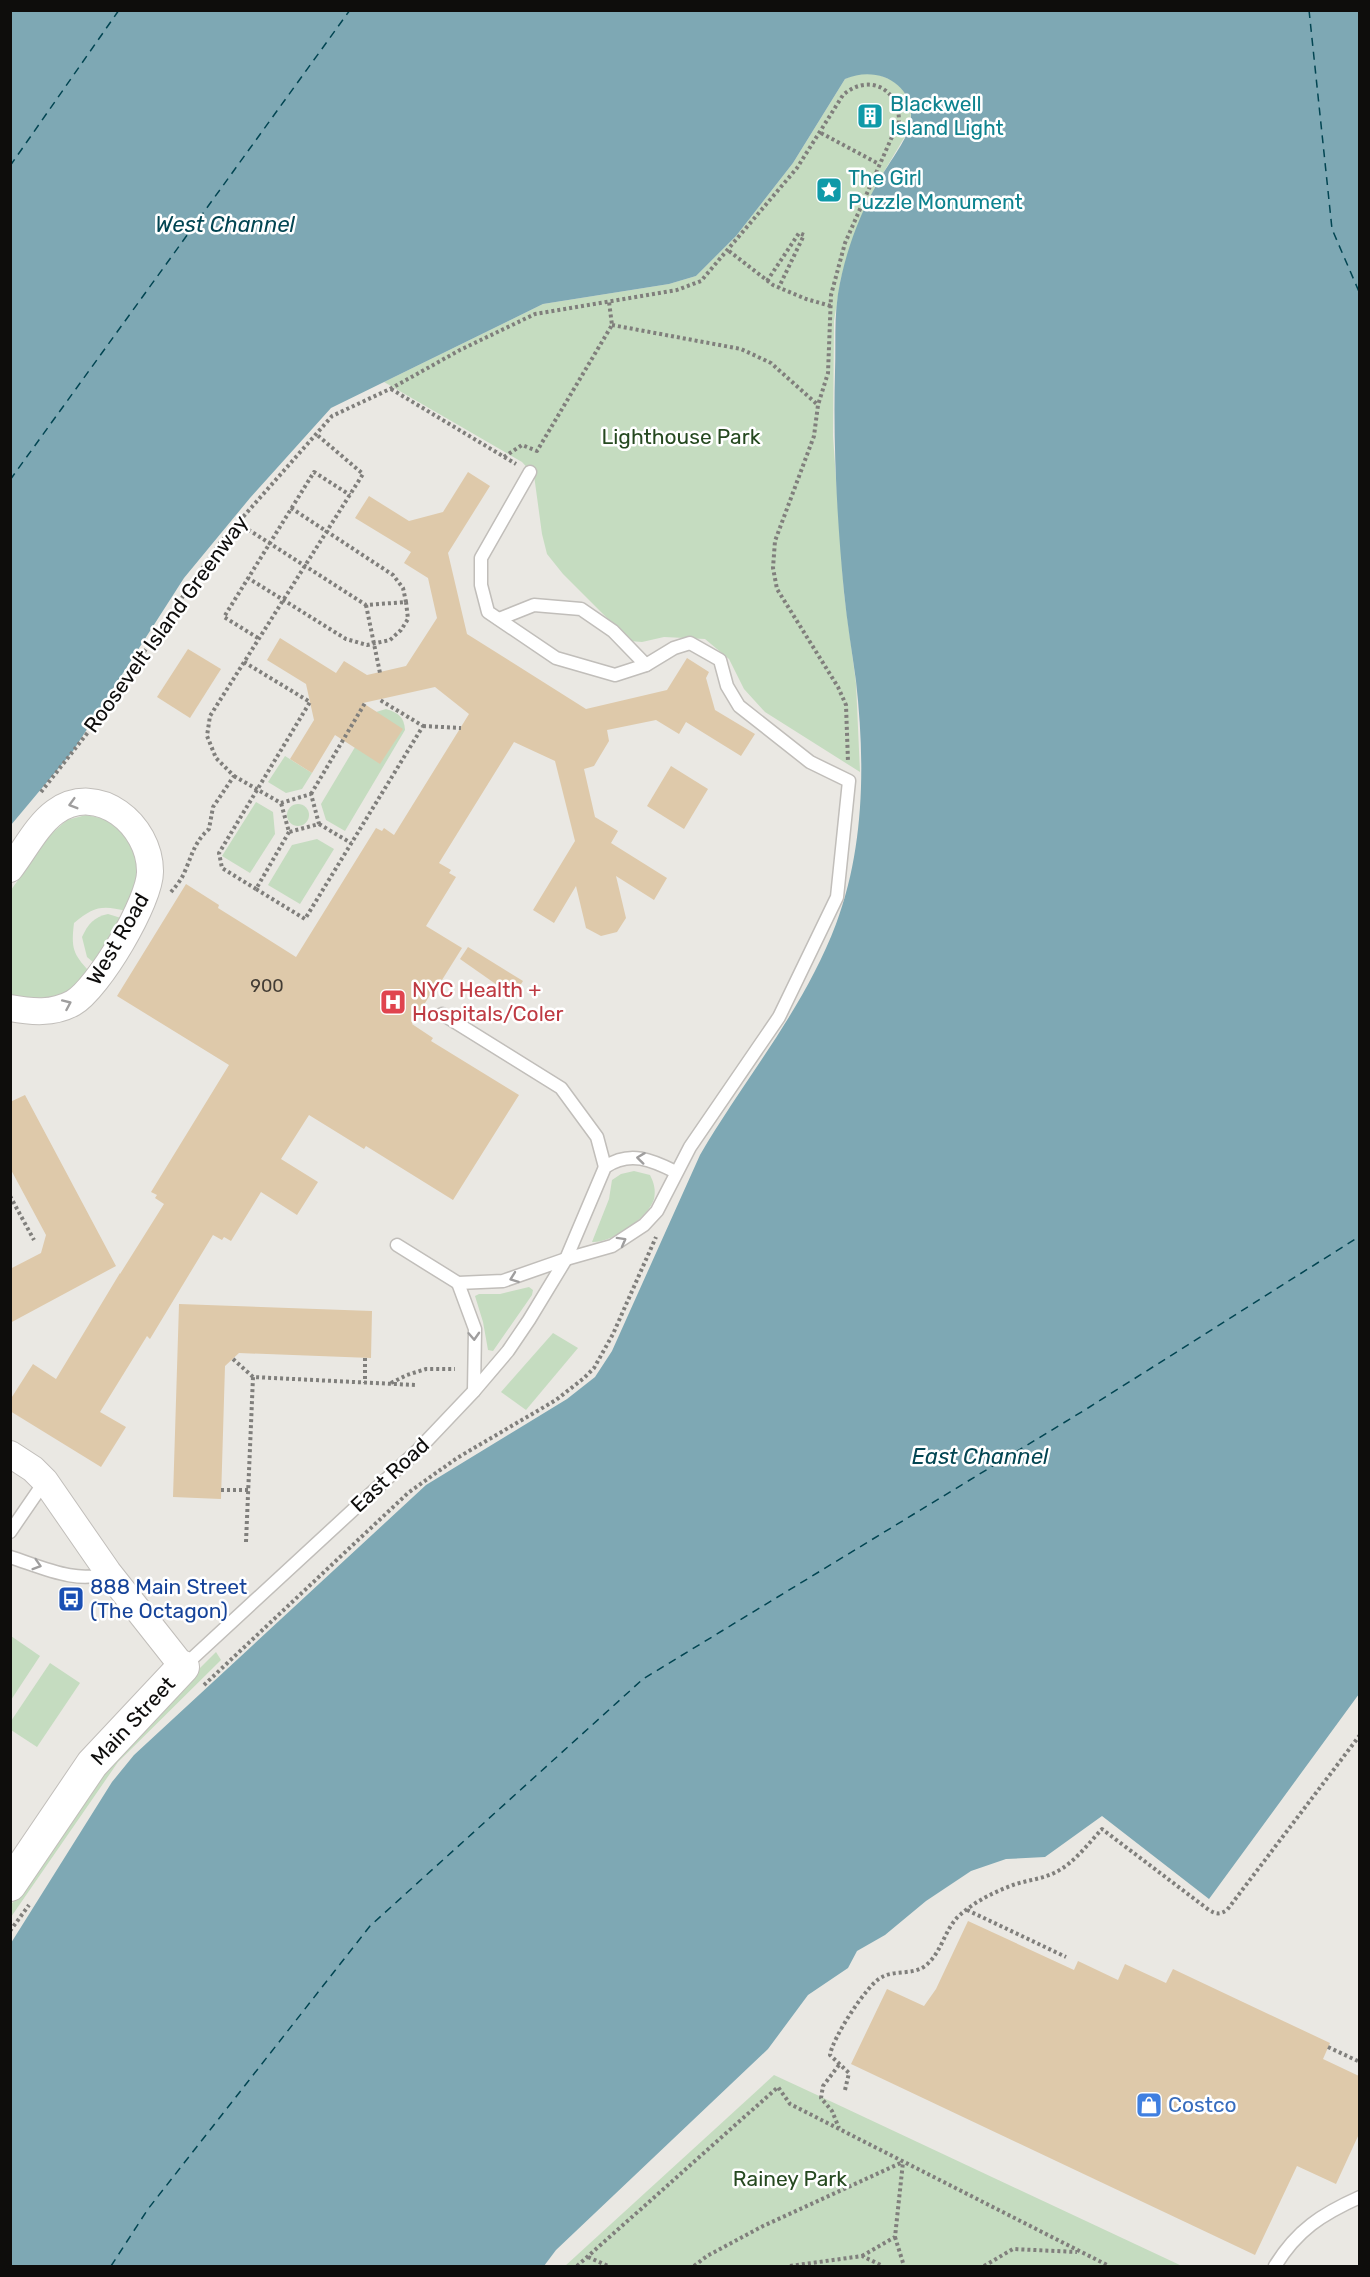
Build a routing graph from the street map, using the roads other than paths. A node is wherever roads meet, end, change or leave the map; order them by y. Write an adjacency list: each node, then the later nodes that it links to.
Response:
1 (530, 472): 2 (lane)
2 (499, 619): 3 (lane); 3 (lane)
3 (646, 665): 8 (lane)
4 (10, 869): 5 (street, West Road, one-way to 4)
5 (10, 1008)
6 (442, 1014): 7 (lane)
7 (605, 1167): 8 (lane, one-way to 7); 10 (lane, East Road)
8 (676, 1172): 10 (lane, one-way to 8)
9 (397, 1245): 11 (lane)
10 (566, 1258): 11 (lane, one-way to 11); 12 (lane, East Road)
11 (458, 1283): 12 (lane, one-way to 12)
12 (474, 1391): 18 (lane, East Road)
13 (10, 1455): 14 (street, Main Street)
14 (45, 1480): 15 (lane); 17 (street, Main Street)
15 (10, 1532)
16 (10, 1557): 17 (lane, one-way to 17)
17 (108, 1572): 18 (street, Main Street)
18 (189, 1679): 19 (street, Main Street)
19 (23, 1890)
20 (1359, 2197): 21 (lane)
21 (1275, 2266)

